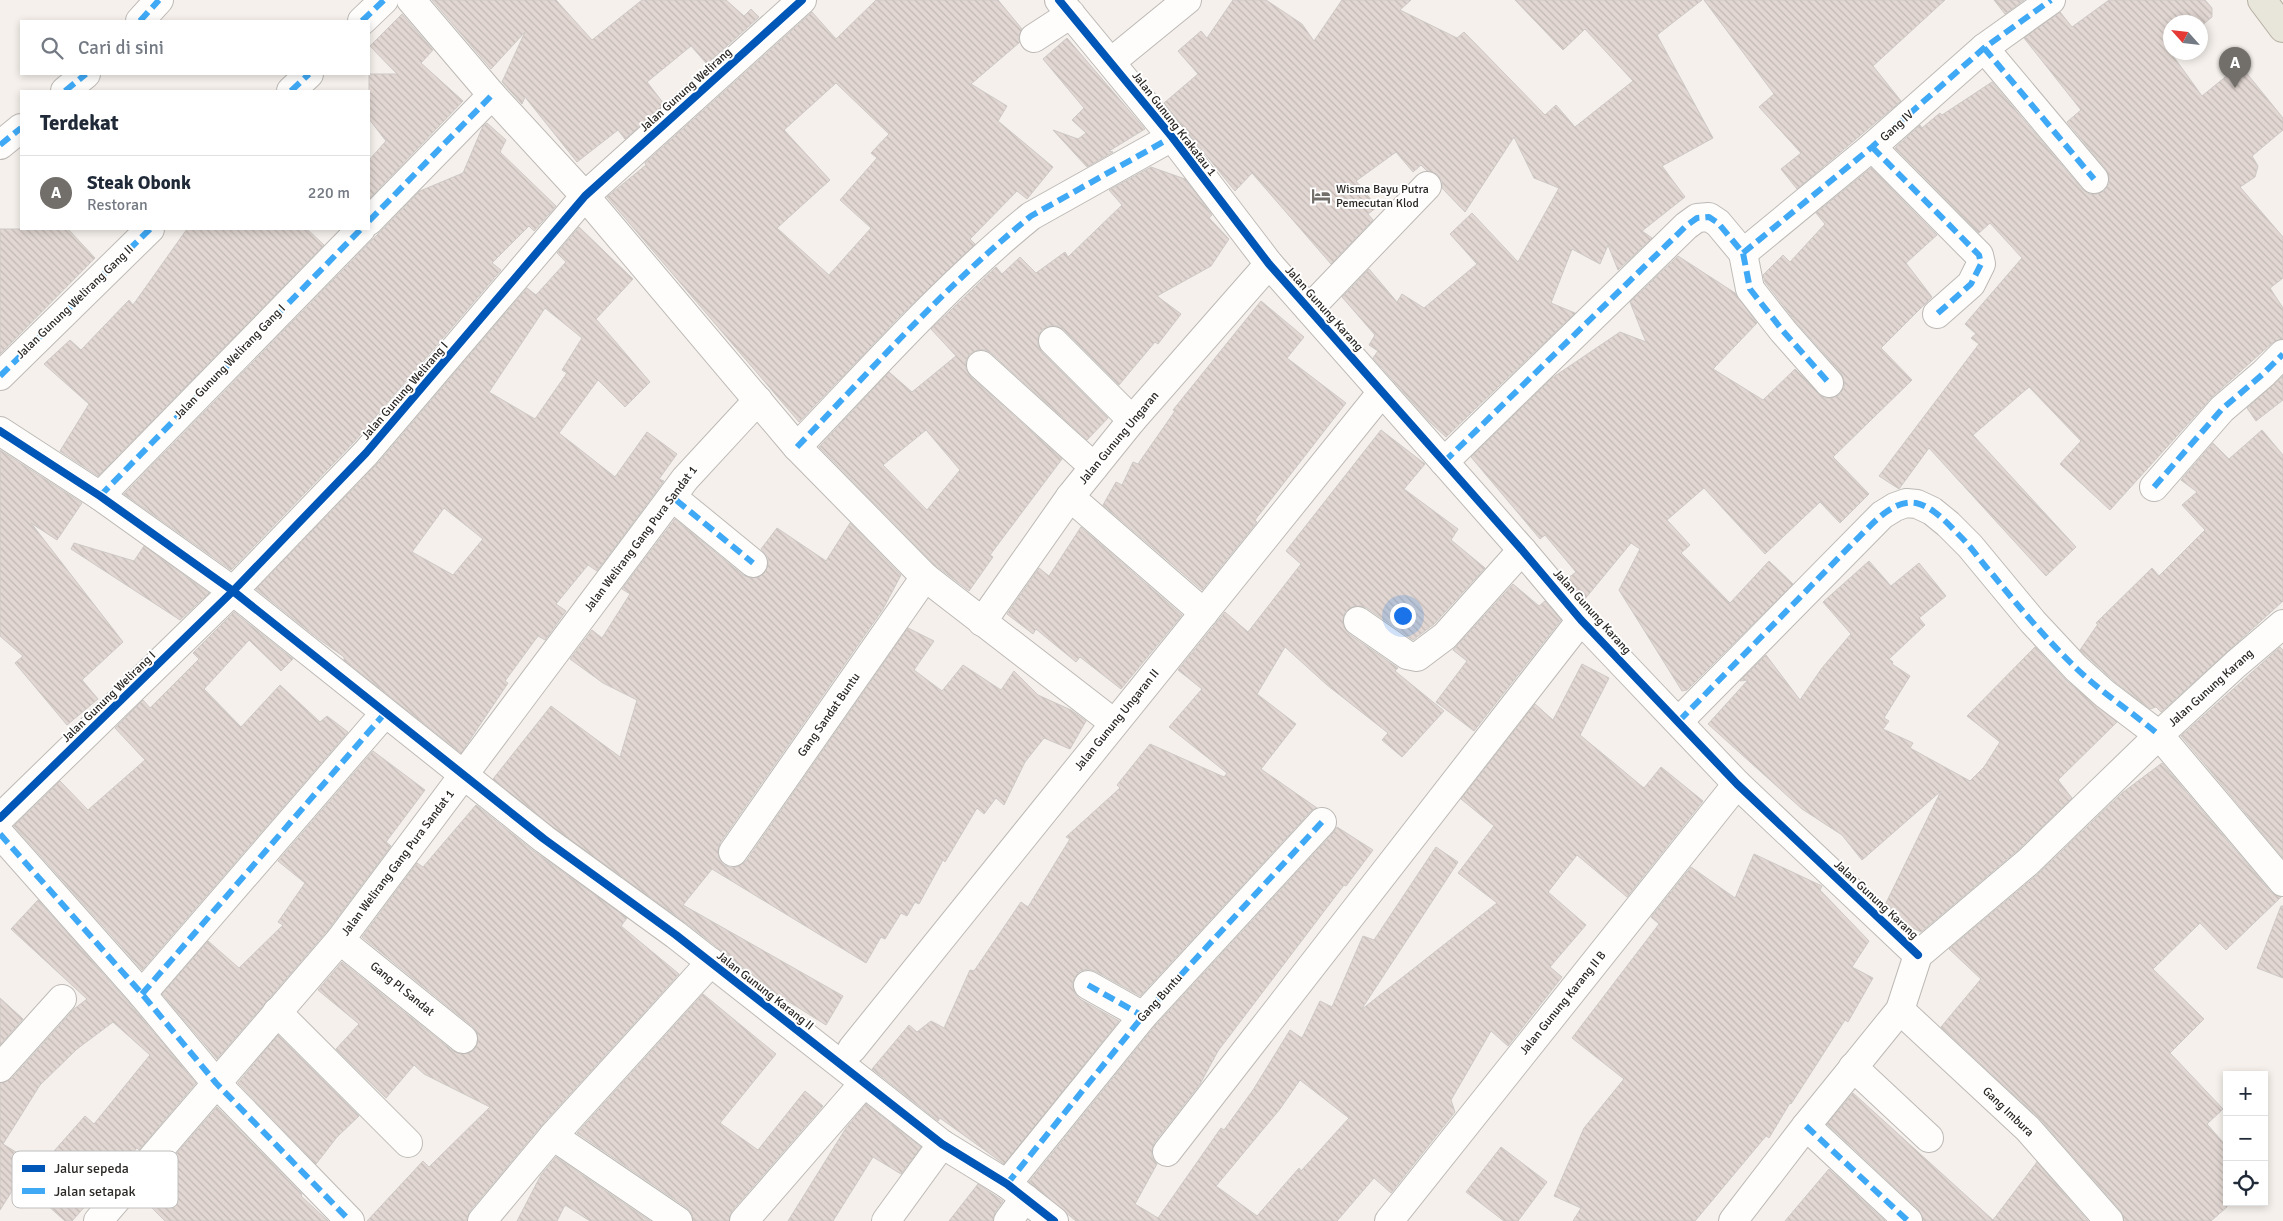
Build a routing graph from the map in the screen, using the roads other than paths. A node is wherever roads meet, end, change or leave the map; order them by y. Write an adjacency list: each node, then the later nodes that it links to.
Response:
1 (159, 0): 9 (street)
2 (384, 0): 10 (street)
3 (411, 0): 19 (street)
4 (802, 0): 26 (street, Jalan Gunung Welirang)
5 (1187, 0): 14 (street)
6 (2052, 0): 13 (street, Gang IV)
7 (2262, 0): 11 (highway)
8 (1065, 7): 12 (street); 14 (street, Jalan Gunung Krakatau 1)
9 (141, 20)
10 (363, 20)
11 (2283, 28)
12 (1034, 38)
13 (1984, 48): 23 (street, Gang IV); 24 (street)
14 (1111, 62): 21 (street, Jalan Gunung Krakatau 1)
15 (85, 75): 17 (street)
16 (308, 75): 18 (street)
17 (66, 90)
18 (292, 90)
19 (492, 95): 26 (street); 27 (street)
20 (20, 129): 22 (street)
21 (1172, 137): 31 (street, Jalan Gunung Krakatau 1); 43 (street)
22 (0, 145)
23 (1872, 147): 30 (street, Gang IV); 33 (street)
24 (2094, 179)
25 (1427, 186): 32 (street)
26 (585, 196): 40 (street); 53 (street, Jalan Gunung Welirang I)
27 (370, 220)
28 (149, 230): 37 (street, Jalan Gunung Welirang Gang II)
29 (360, 230): 47 (street, Jalan Gunung Welirang Gang I)
30 (1742, 253): 38 (street); 44 (street)
31 (1269, 264): 32 (street, Jalan Gunung Karang); 41 (street, Jalan Gunung Ungaran)
32 (1309, 310): 39 (street, Jalan Gunung Karang)
33 (1938, 314)
34 (1053, 341): 41 (street)
35 (2283, 354): 46 (street)
36 (981, 365): 45 (street)
37 (0, 376)
38 (1829, 383)
39 (1382, 392): 44 (street, Jalan Gunung Karang); 54 (street, Jalan Gunung Ungaran II)
40 (758, 400): 43 (street); 63 (street, Jalan Welirang Gang Pura Sandat 1)
41 (1132, 420): 45 (street, Jalan Gunung Ungaran)
42 (0, 431): 47 (street)
43 (797, 447): 52 (street)
44 (1444, 462): 50 (street, Jalan Gunung Karang)
45 (1094, 467): 48 (street, Jalan Gunung Ungaran)
46 (2154, 487)
47 (100, 496): 53 (street)
48 (1070, 498): 54 (street); 57 (street, Jalan Gunung Ungaran)
49 (676, 500): 51 (street)
50 (1522, 550): 55 (street, Jalan Gunung Karang); 56 (street)
51 (753, 563)
52 (925, 577): 57 (street); 68 (street, Gang Sandat Buntu)
53 (233, 591): 59 (street); 65 (street, Jalan Gunung Welirang I)
54 (1204, 613): 61 (street, Jalan Gunung Ungaran II)
55 (1581, 620): 60 (street, Jalan Gunung Karang); 91 (street)
56 (1358, 621)
57 (982, 622): 61 (street)
58 (2283, 624): 62 (street, Jalan Gunung Karang)
59 (385, 713): 63 (street); 74 (street)
60 (1679, 722): 62 (street); 64 (street, Jalan Gunung Karang)
61 (1114, 723): 80 (street, Jalan Gunung Ungaran II)
62 (2159, 735): 69 (street); 71 (street, Jalan Gunung Karang)
63 (464, 776): 70 (street, Jalan Welirang Gang Pura Sandat 1); 72 (street, Jalan Gunung Karang II)
64 (1737, 784): 71 (street, Jalan Gunung Karang); 102 (street, Jalan Gunung Karang II B)
65 (0, 818)
66 (1322, 822): 78 (street, Gang Buntu)
67 (0, 834): 74 (street)
68 (733, 852)
69 (2283, 882)
70 (340, 940): 77 (street, Jalan Welirang Gang Pura Sandat 1); 79 (street, Gang Pl Sandat)
71 (1918, 956): 76 (street, Jalan Gunung Karang)
72 (711, 962): 84 (street, Jalan Gunung Karang II); 86 (street)
73 (1088, 985): 78 (street)
74 (142, 994): 83 (street)
75 (62, 999): 82 (street)
76 (1900, 1010): 81 (street, Jalan Gunung Karang); 105 (street, Gang Imbura)
77 (277, 1012): 83 (street, Jalan Welirang Gang Pura Sandat 1); 88 (street)
78 (1143, 1016): 92 (street, Gang Buntu)
79 (463, 1039)
80 (852, 1049)
81 (1853, 1067): 85 (street, Jalan Gunung Karang); 87 (street)
82 (0, 1068)
83 (216, 1083): 90 (street, Jalan Welirang Gang Pura Sandat 1); 95 (street)
84 (864, 1083): 89 (street, Jalan Gunung Karang II); 98 (street)
85 (1806, 1126): 103 (street, Jalan Gunung Karang); 104 (street)
86 (552, 1136): 96 (street); 97 (street)
87 (1929, 1138)
88 (408, 1143)
89 (942, 1144): 92 (street, Jalan Gunung Karang II); 99 (street)
90 (158, 1151)
91 (1167, 1152)
92 (1016, 1191): 100 (street, Gang Buntu); 101 (street, Jalan Gunung Karang II)
93 (109, 1208): 94 (street, Jalan Welirang Gang Pura Sandat 1)
94 (98, 1221)
95 (350, 1221)
96 (482, 1221)
97 (678, 1221)
98 (744, 1221)
99 (886, 1221)
100 (1008, 1221)
101 (1054, 1221)
102 (1389, 1221)
103 (1733, 1221)
104 (1908, 1221)
105 (2109, 1221)

